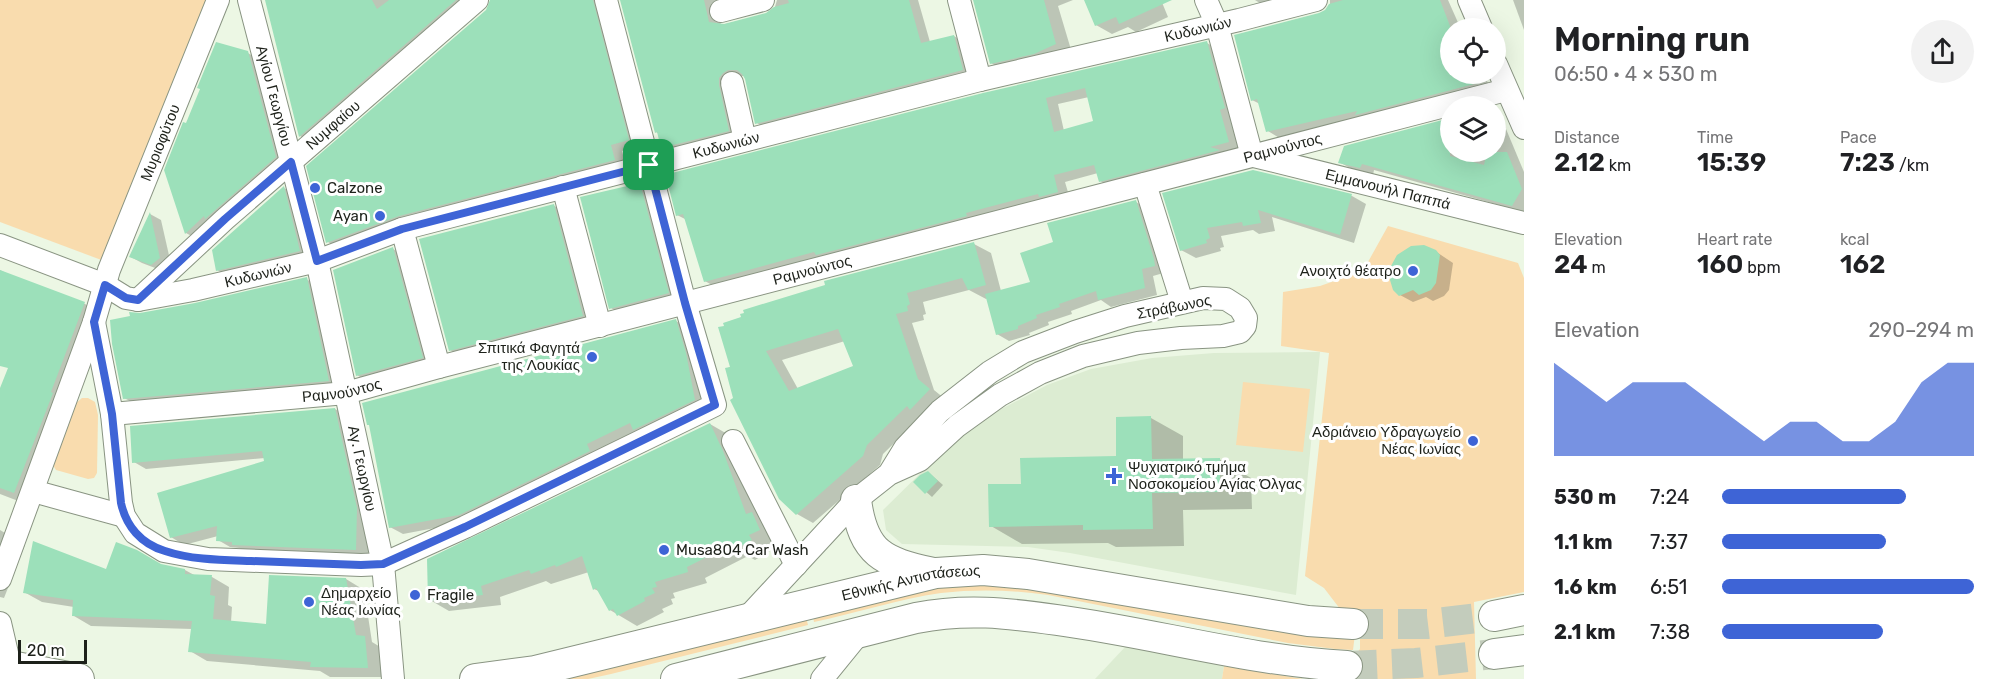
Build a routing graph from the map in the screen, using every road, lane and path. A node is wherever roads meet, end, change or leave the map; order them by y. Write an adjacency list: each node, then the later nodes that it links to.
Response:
1 (218, 0): 28 (street, Μυριοφύτου)
2 (249, 0): 20 (street, Αγίου Γεωργίου)
3 (477, 0): 20 (street, Νυμφαίου)
4 (606, 0): 21 (street)
5 (763, 0): 10 (street)
6 (958, 0): 13 (street)
7 (1206, 0): 12 (street)
8 (1316, 0): 12 (street, Κυδωνιών)
9 (1469, 0): 11 (street)
10 (721, 11)
11 (1477, 18)
12 (1217, 25): 13 (street, Κυδωνιών); 19 (street)
13 (980, 80): 18 (street, Κυδωνιών)
14 (732, 83): 18 (street)
15 (1504, 84): 16 (street)
16 (1506, 90): 17 (street); 19 (street, Ραμνούντος)
17 (1524, 128)
18 (746, 140): 21 (street, Κυδωνιών)
19 (1252, 156): 22 (street, Ραμνούντος); 24 (street, Εμμανουήλ Παππά)
20 (291, 162): 27 (street, Αγίου Γεωργίου); 29 (street, Νυμφαίου)
21 (649, 165): 23 (street, Κυδωνιών); 31 (street)
22 (1145, 184): 30 (street); 31 (street, Ραμνούντος)
23 (563, 187): 25 (street, Κυδωνιών); 33 (street)
24 (1524, 223)
25 (402, 229): 27 (street, Κυδωνιών); 34 (street)
26 (0, 245): 28 (street)
27 (317, 261): 29 (street, Κυδωνιών); 35 (street, Αγ. Γεωργίου)
28 (105, 285): 29 (street); 32 (street, Μυριοφύτου)
29 (138, 300)
30 (1182, 302): 38 (street, Στράβωνος); 38 (street, Στράβωνος)
31 (685, 303): 33 (street, Ραμνούντος); 42 (street)
32 (94, 322): 36 (street); 39 (street)
33 (600, 326): 34 (street, Ραμνούντος)
34 (439, 367): 35 (street, Ραμνούντος)
35 (346, 393): 36 (street, Ραμνούντος); 42 (street, Αγ. Γεωργίου)
36 (112, 414): 41 (street)
37 (733, 441): 43 (street)
38 (889, 474): 40 (street, Στράβωνος)
39 (33, 491): 41 (street); 45 (street)
40 (856, 500): 43 (street, Στράβωνος); 44 (main road)
41 (124, 516): 42 (street)
42 (383, 564): 56 (street, Αγ. Γεωργίου)
43 (796, 565): 48 (street, Στράβωνος)
44 (936, 573): 48 (main road, Εθνικής Αντιστάσεως); 50 (main road, Εθνικής Αντιστάσεως)
45 (0, 579)
46 (1524, 610): 47 (main road)
47 (1494, 616)
48 (745, 621): 58 (main road, Εθνικής Αντιστάσεως)
49 (0, 623): 54 (street)
50 (1353, 624)
51 (861, 631): 55 (main road); 59 (main road); 60 (street)
52 (1524, 650): 53 (main road)
53 (1494, 654)
54 (5, 665): 57 (main road)
55 (1347, 666)
56 (393, 673)
57 (79, 679)
58 (475, 679)
59 (676, 679)
60 (822, 679)

